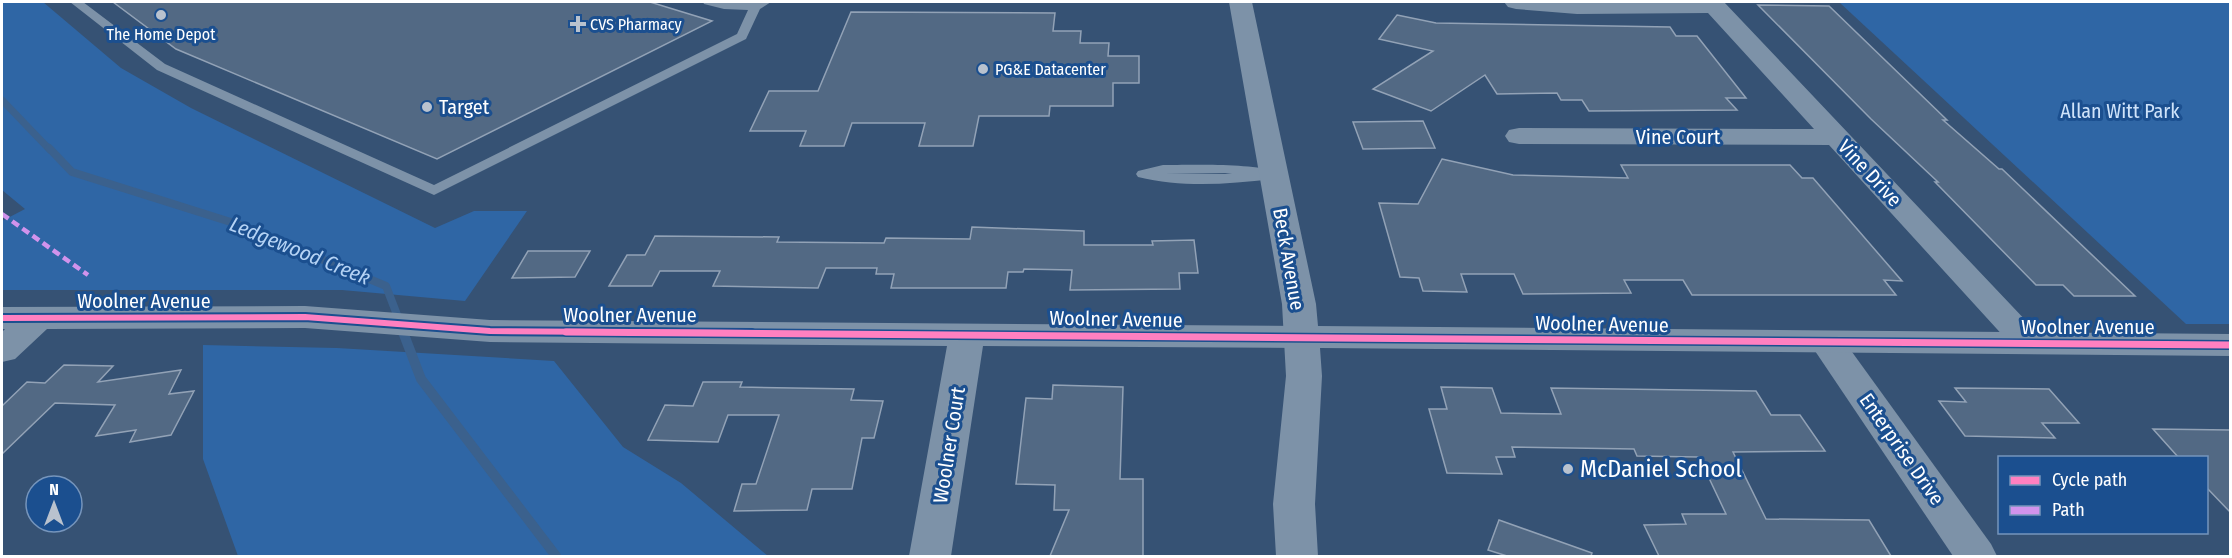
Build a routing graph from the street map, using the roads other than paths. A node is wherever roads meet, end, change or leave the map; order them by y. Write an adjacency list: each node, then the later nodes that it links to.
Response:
1 (76, 2): 5 (lane)
2 (708, 2): 5 (lane)
3 (1240, 2): 9 (street, Beck Avenue)
4 (1516, 2): 6 (street)
5 (760, 4)
6 (1713, 4): 8 (street, Vine Drive)
7 (1519, 136): 8 (street, Vine Court)
8 (1837, 137): 15 (street, Vine Drive)
9 (1274, 175): 9 (lane); 13 (street, Beck Avenue)
10 (2, 318): 11 (street, Woolner Avenue)
11 (38, 318): 12 (street, Woolner Avenue); 17 (street)
12 (967, 334): 13 (street, Woolner Avenue); 18 (street, Woolner Court)
13 (1301, 337): 14 (street, Woolner Avenue); 19 (street, Beck Avenue)
14 (1827, 342): 15 (street, Woolner Avenue); 20 (street, Enterprise Drive)
15 (2029, 343): 16 (street, Woolner Avenue)
16 (2230, 345)
17 (2, 351)
18 (930, 556)
19 (1297, 556)
20 (1976, 556)

